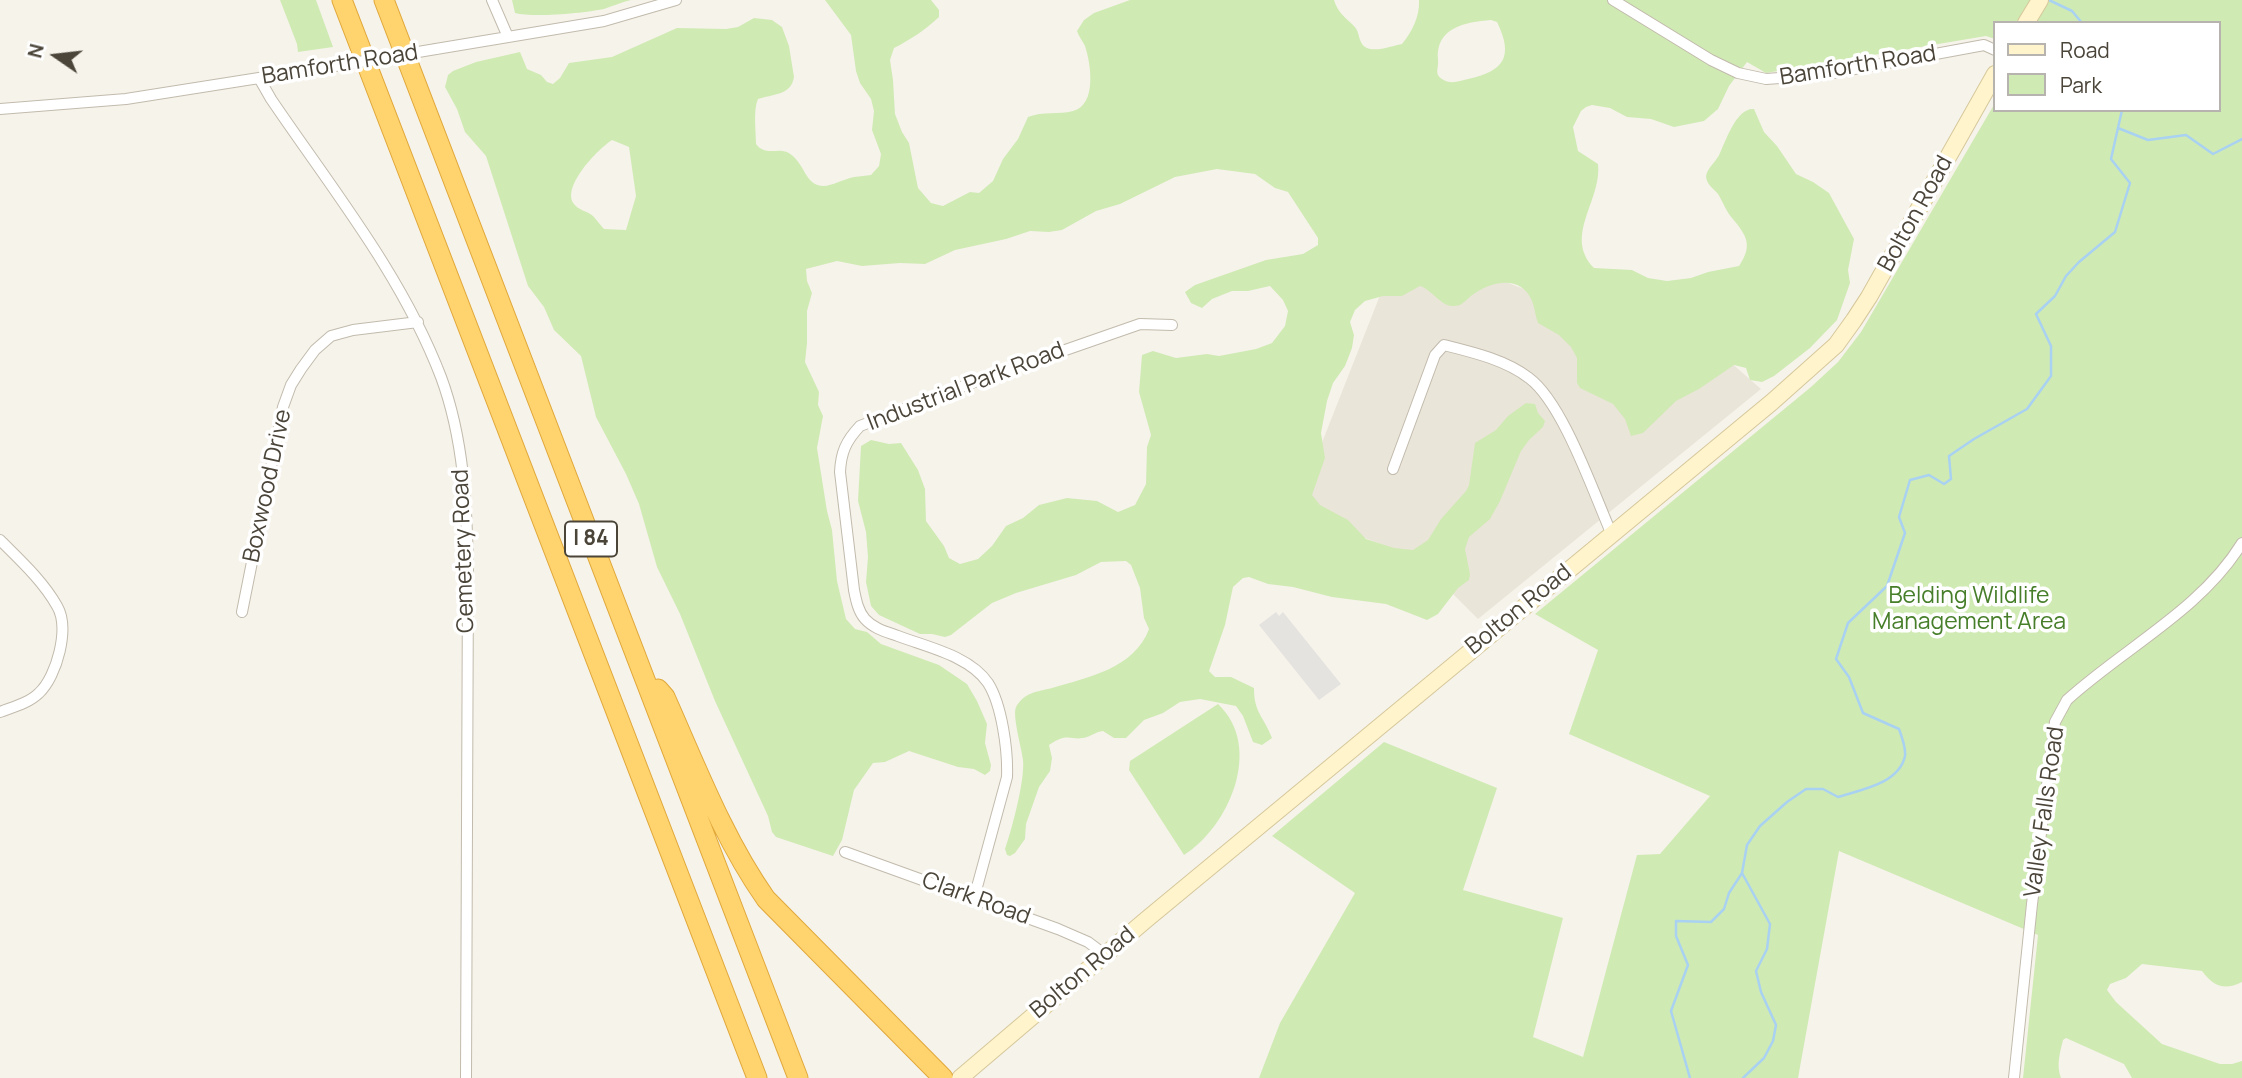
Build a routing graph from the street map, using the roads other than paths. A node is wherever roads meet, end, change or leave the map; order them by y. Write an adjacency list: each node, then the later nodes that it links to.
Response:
1 (342, 0): 26 (highway, I 84)
2 (384, 0): 20 (highway, I 84)
3 (492, 0): 8 (street)
4 (676, 0): 8 (street, Bamforth Road)
5 (1613, 0): 9 (street, Bamforth Road)
6 (2037, 4): 7 (street)
7 (2027, 21)
8 (508, 37): 11 (street, Bamforth Road, bridge)
9 (1994, 50)
10 (1994, 76): 16 (street, Bolton Road)
11 (259, 78): 12 (street, Bamforth Road); 13 (street, Cemetery Road)
12 (0, 109)
13 (418, 322): 19 (street, Boxwood Drive); 25 (street, Cemetery Road)
14 (1172, 325): 23 (street, Industrial Park Road)
15 (1393, 470): 16 (street)
16 (1612, 535): 24 (street, Bolton Road)
17 (0, 540): 21 (street)
18 (2242, 543): 30 (street, Valley Falls Road)
19 (242, 612)
20 (642, 672): 27 (highway, I 84); 28 (highway)
21 (0, 712)
22 (845, 852): 23 (street, Clark Road)
23 (974, 898): 24 (street, Clark Road)
24 (1104, 954): 29 (street, Bolton Road)
25 (466, 1078)
26 (757, 1078)
27 (798, 1078)
28 (943, 1078)
29 (960, 1078)
30 (2014, 1078)

